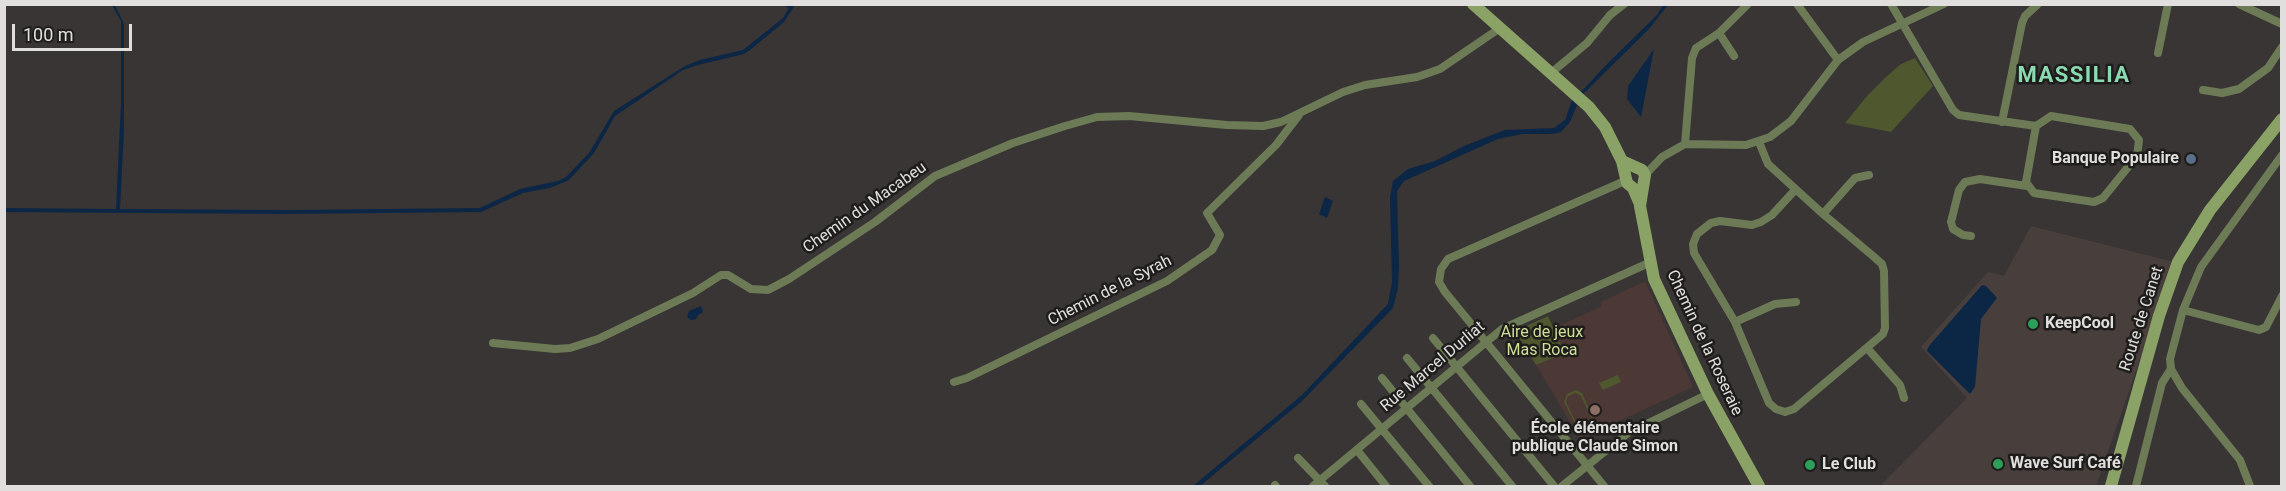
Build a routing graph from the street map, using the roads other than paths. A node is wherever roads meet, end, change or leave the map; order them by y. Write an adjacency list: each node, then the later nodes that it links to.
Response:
1 (1473, 4): 12 (main road, Chemin de la Roseraie)
2 (1624, 4): 18 (street)
3 (1748, 4): 13 (street)
4 (1797, 4): 17 (street)
5 (1891, 4): 10 (street)
6 (1944, 4): 10 (street)
7 (2038, 4): 22 (street)
8 (2168, 4): 15 (street)
9 (2239, 4): 11 (street)
10 (1902, 23): 17 (street); 22 (street)
11 (2282, 24)
12 (1500, 28): 18 (main road, Chemin de la Roseraie); 20 (street, Chemin du Macabeu)
13 (1719, 33): 16 (street); 26 (street)
14 (2282, 47): 19 (street)
15 (2158, 52)
16 (1734, 56)
17 (1838, 60): 25 (street)
18 (1551, 73): 29 (main road, Chemin de la Roseraie)
19 (2203, 90)
20 (1299, 115): 40 (street, Chemin du Macabeu); 47 (street, Chemin de la Syrah)
21 (2282, 119): 66 (main road, Route de Canet)
22 (2002, 122): 23 (street)
23 (2036, 126): 30 (street); 30 (street)
24 (2282, 129): 67 (main road, Route de Canet)
25 (1759, 142): 26 (street); 31 (street)
26 (1685, 144): 29 (street)
27 (2282, 155): 37 (street)
28 (1869, 175): 32 (street)
29 (1638, 176): 34 (main road, Chemin de la Roseraie); 41 (street)
30 (2027, 186): 33 (street)
31 (1795, 190): 32 (street); 38 (street)
32 (1823, 214): 42 (street)
33 (1971, 236)
34 (1651, 262): 41 (street, Rue Marcel Durliat); 49 (main road, Chemin de la Roseraie)
35 (2282, 296): 37 (street)
36 (1796, 302): 38 (street)
37 (2183, 310): 45 (street)
38 (1735, 322): 42 (street)
39 (1433, 338): 44 (street)
40 (493, 343)
41 (1487, 344): 44 (street, Rue Marcel Durliat); 56 (street)
42 (1867, 348): 50 (street)
43 (1407, 358): 48 (street)
44 (1458, 368): 48 (street, Rue Marcel Durliat); 62 (street)
45 (2171, 369): 68 (street); 69 (street)
46 (1382, 378): 52 (street)
47 (954, 382)
48 (1432, 388): 52 (street, Rue Marcel Durliat); 61 (street)
49 (1708, 394): 56 (street); 65 (main road, Chemin de la Roseraie)
50 (1904, 398)
51 (1361, 405): 53 (street)
52 (1407, 409): 53 (street, Rue Marcel Durliat); 60 (street)
53 (1382, 429): 54 (street, Rue Marcel Durliat); 59 (street)
54 (1357, 450): 57 (street, Rue Marcel Durliat); 58 (street)
55 (1298, 458): 57 (street)
56 (1587, 466): 63 (street); 64 (street)
57 (1319, 484)
58 (1386, 486)
59 (1429, 486)
60 (1470, 486)
61 (1512, 486)
62 (1554, 486)
63 (1562, 486)
64 (1604, 486)
65 (1760, 486)
66 (2111, 486)
67 (2119, 486)
68 (2136, 486)
69 (2250, 486)

